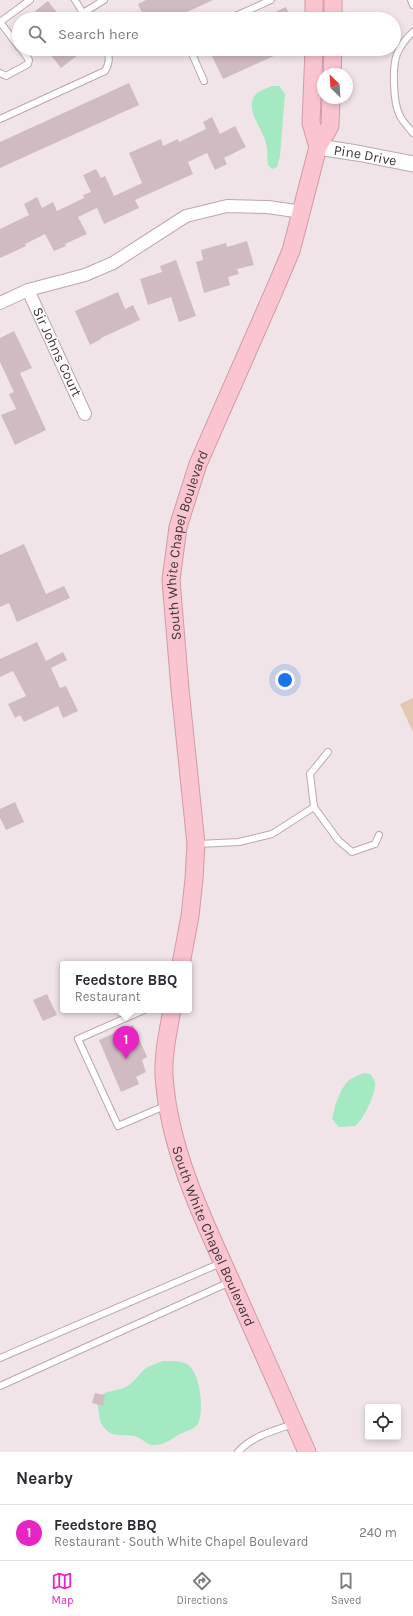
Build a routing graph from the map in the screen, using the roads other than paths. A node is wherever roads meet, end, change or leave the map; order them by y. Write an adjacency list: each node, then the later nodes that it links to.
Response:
1 (30, 0): 9 (lane)
2 (75, 0): 10 (lane)
3 (104, 0): 11 (lane)
4 (271, 0): 12 (lane)
5 (314, 0): 13 (main road)
6 (333, 0): 14 (main road)
7 (411, 0): 8 (lane)
8 (413, 6)
9 (14, 12)
10 (82, 12)
11 (85, 12)
12 (244, 12)
13 (314, 12)
14 (333, 12)
15 (12, 13): 16 (lane)
16 (0, 22): 18 (lane)
17 (413, 32): 19 (lane)
18 (12, 38)
19 (401, 48)
20 (26, 56): 27 (lane)
21 (108, 56): 30 (lane)
22 (193, 56): 28 (lane)
23 (314, 56): 32 (main road)
24 (333, 56): 26 (main road)
25 (397, 56): 31 (lane)
26 (332, 68)
27 (0, 73)
28 (204, 80)
29 (331, 104): 32 (main road, South White Chapel Boulevard)
30 (0, 119)
31 (413, 133)
32 (318, 147): 33 (street, Pine Drive); 34 (main road, South White Chapel Boulevard)
33 (413, 164)
34 (302, 212): 35 (street); 41 (main road, South White Chapel Boulevard)
35 (28, 290): 36 (street); 37 (street, Sir Johns Court)
36 (0, 303)
37 (85, 414)
38 (328, 752): 39 (lane)
39 (314, 807): 40 (lane); 41 (lane)
40 (379, 835)
41 (196, 844): 42 (main road, South White Chapel Boulevard)
42 (182, 961)
43 (137, 1013): 45 (lane)
44 (171, 1013): 45 (main road, South White Chapel Boulevard)
45 (168, 1104): 46 (main road, South White Chapel Boulevard)
46 (222, 1262): 47 (main road, South White Chapel Boulevard); 48 (lane)
47 (231, 1282): 49 (lane); 50 (main road, South White Chapel Boulevard)
48 (0, 1358)
49 (0, 1386)
50 (294, 1423): 51 (lane); 52 (main road, South White Chapel Boulevard)
51 (238, 1452)
52 (307, 1452)

